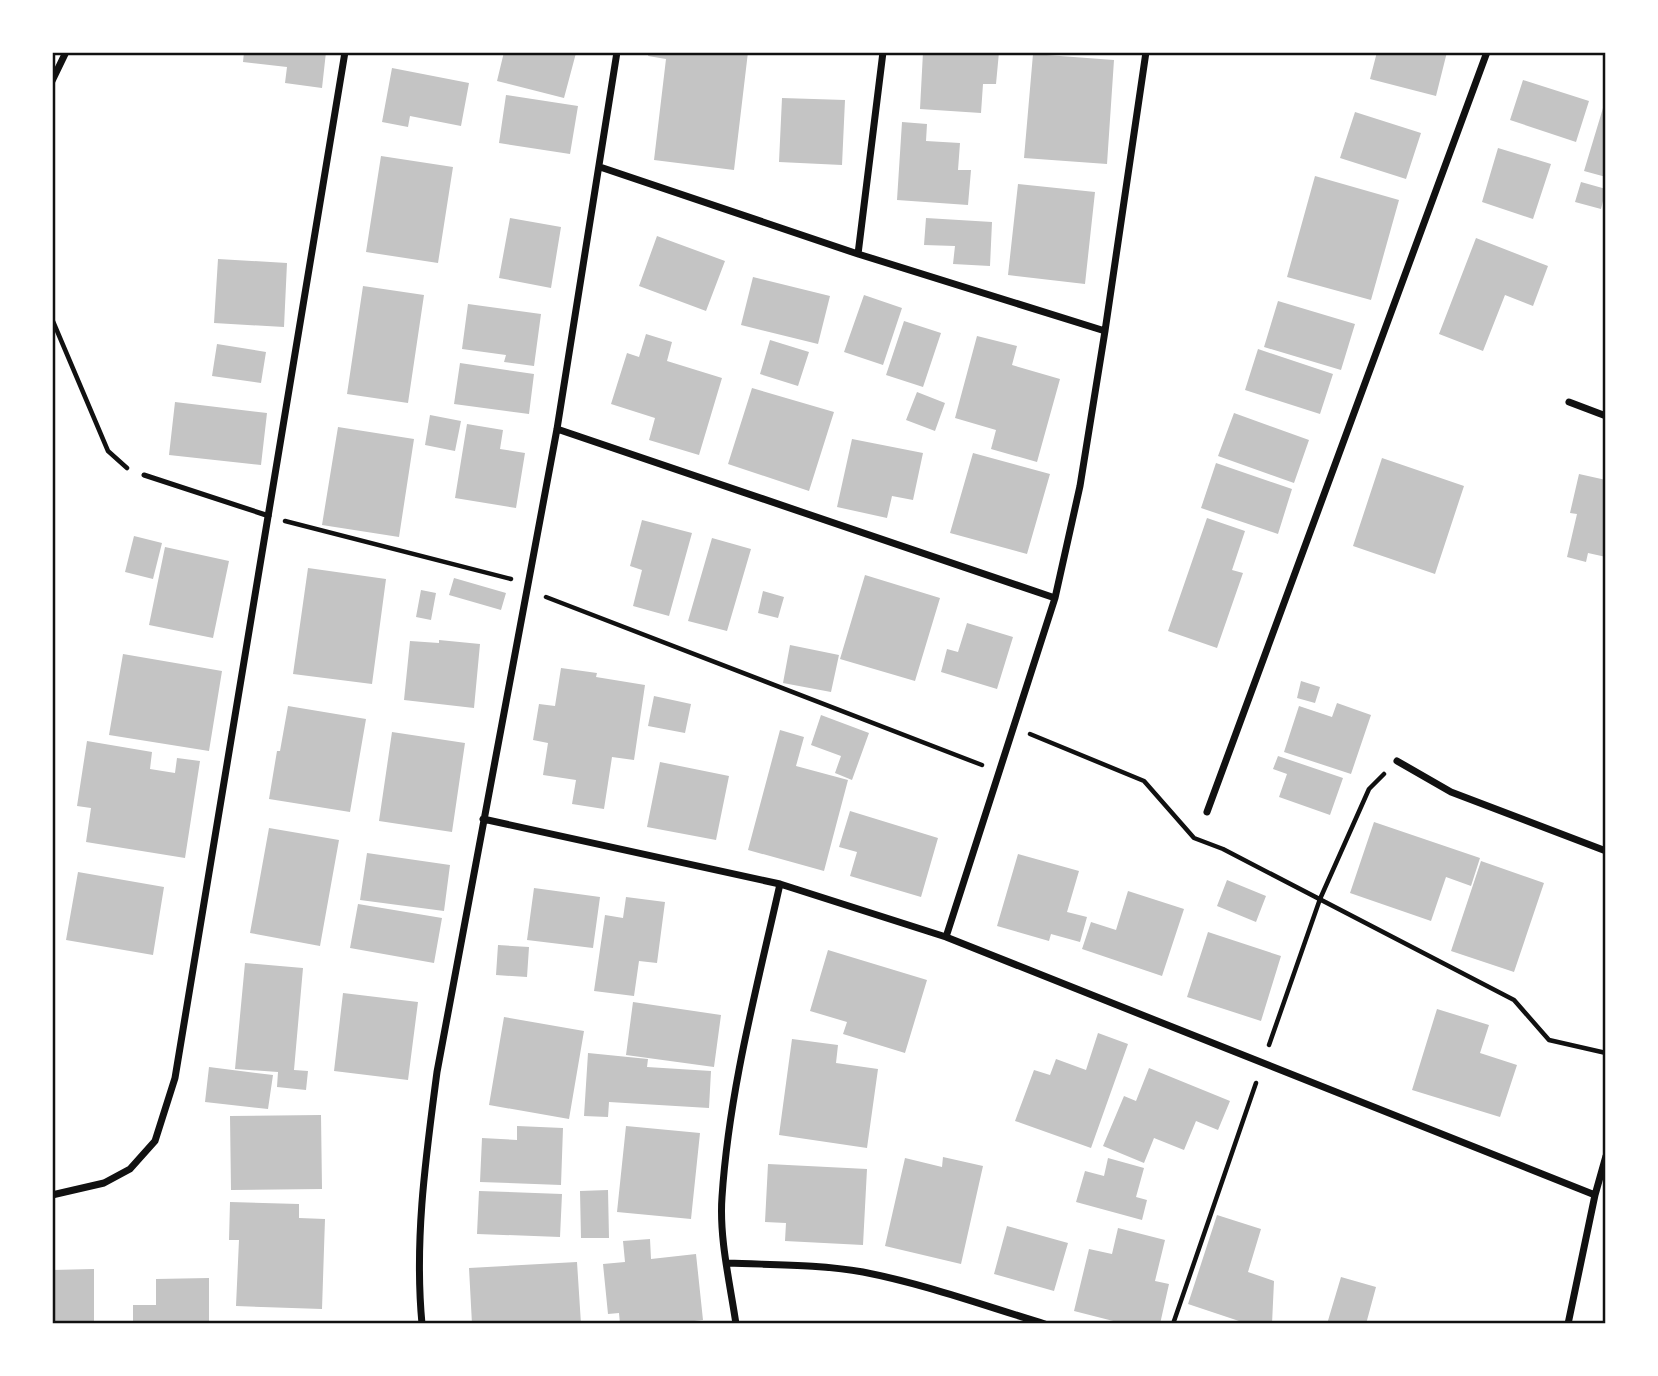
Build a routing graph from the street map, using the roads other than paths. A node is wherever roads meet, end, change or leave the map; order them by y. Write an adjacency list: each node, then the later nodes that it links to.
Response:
1 (66, 52): 7 (street)
2 (345, 52): 15 (street)
3 (617, 52): 8 (street)
4 (883, 52): 9 (street)
5 (1146, 52): 10 (street)
6 (1487, 52): 18 (street)
7 (52, 81)
8 (600, 167): 9 (street); 13 (street)
9 (858, 254): 10 (street)
10 (1105, 331): 16 (street)
11 (1569, 402): 12 (street)
12 (1605, 416)
13 (557, 429): 16 (street); 19 (street)
14 (144, 475): 15 (lane)
15 (269, 516): 24 (street)
16 (1055, 598): 22 (street)
17 (1397, 761): 20 (street)
18 (1207, 812)
19 (484, 819): 21 (street); 27 (street)
20 (1605, 851)
21 (780, 884): 22 (street); 26 (street)
22 (946, 937): 25 (street)
23 (1605, 1156): 25 (street)
24 (52, 1195)
25 (1595, 1195): 30 (street)
26 (728, 1263): 28 (street); 29 (street)
27 (422, 1324)
28 (736, 1324)
29 (1045, 1324)
30 (1568, 1324)

